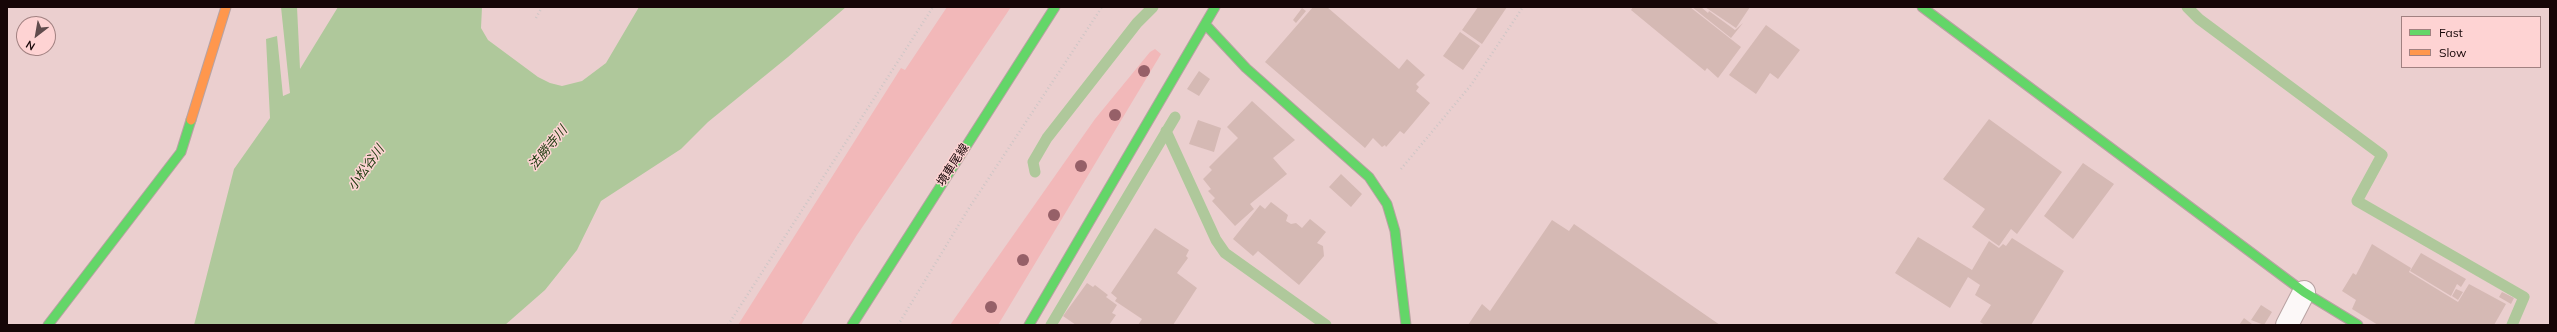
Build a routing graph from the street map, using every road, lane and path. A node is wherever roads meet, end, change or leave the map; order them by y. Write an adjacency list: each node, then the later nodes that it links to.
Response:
1 (226, 7): 13 (street)
2 (542, 7): 9 (path)
3 (933, 7): 14 (path)
4 (1055, 7): 15 (street, 境車尾線)
5 (1102, 7): 16 (path)
6 (1215, 7): 10 (street)
7 (1523, 7): 11 (path)
8 (1922, 7): 12 (street)
9 (536, 18)
10 (1205, 24): 11 (street); 17 (street)
11 (1380, 194): 18 (street)
12 (2304, 292): 19 (street); 20 (street)
13 (48, 325)
14 (728, 325)
15 (852, 325)
16 (898, 325)
17 (1029, 325)
18 (1406, 325)
19 (2287, 325)
20 (2358, 325)

